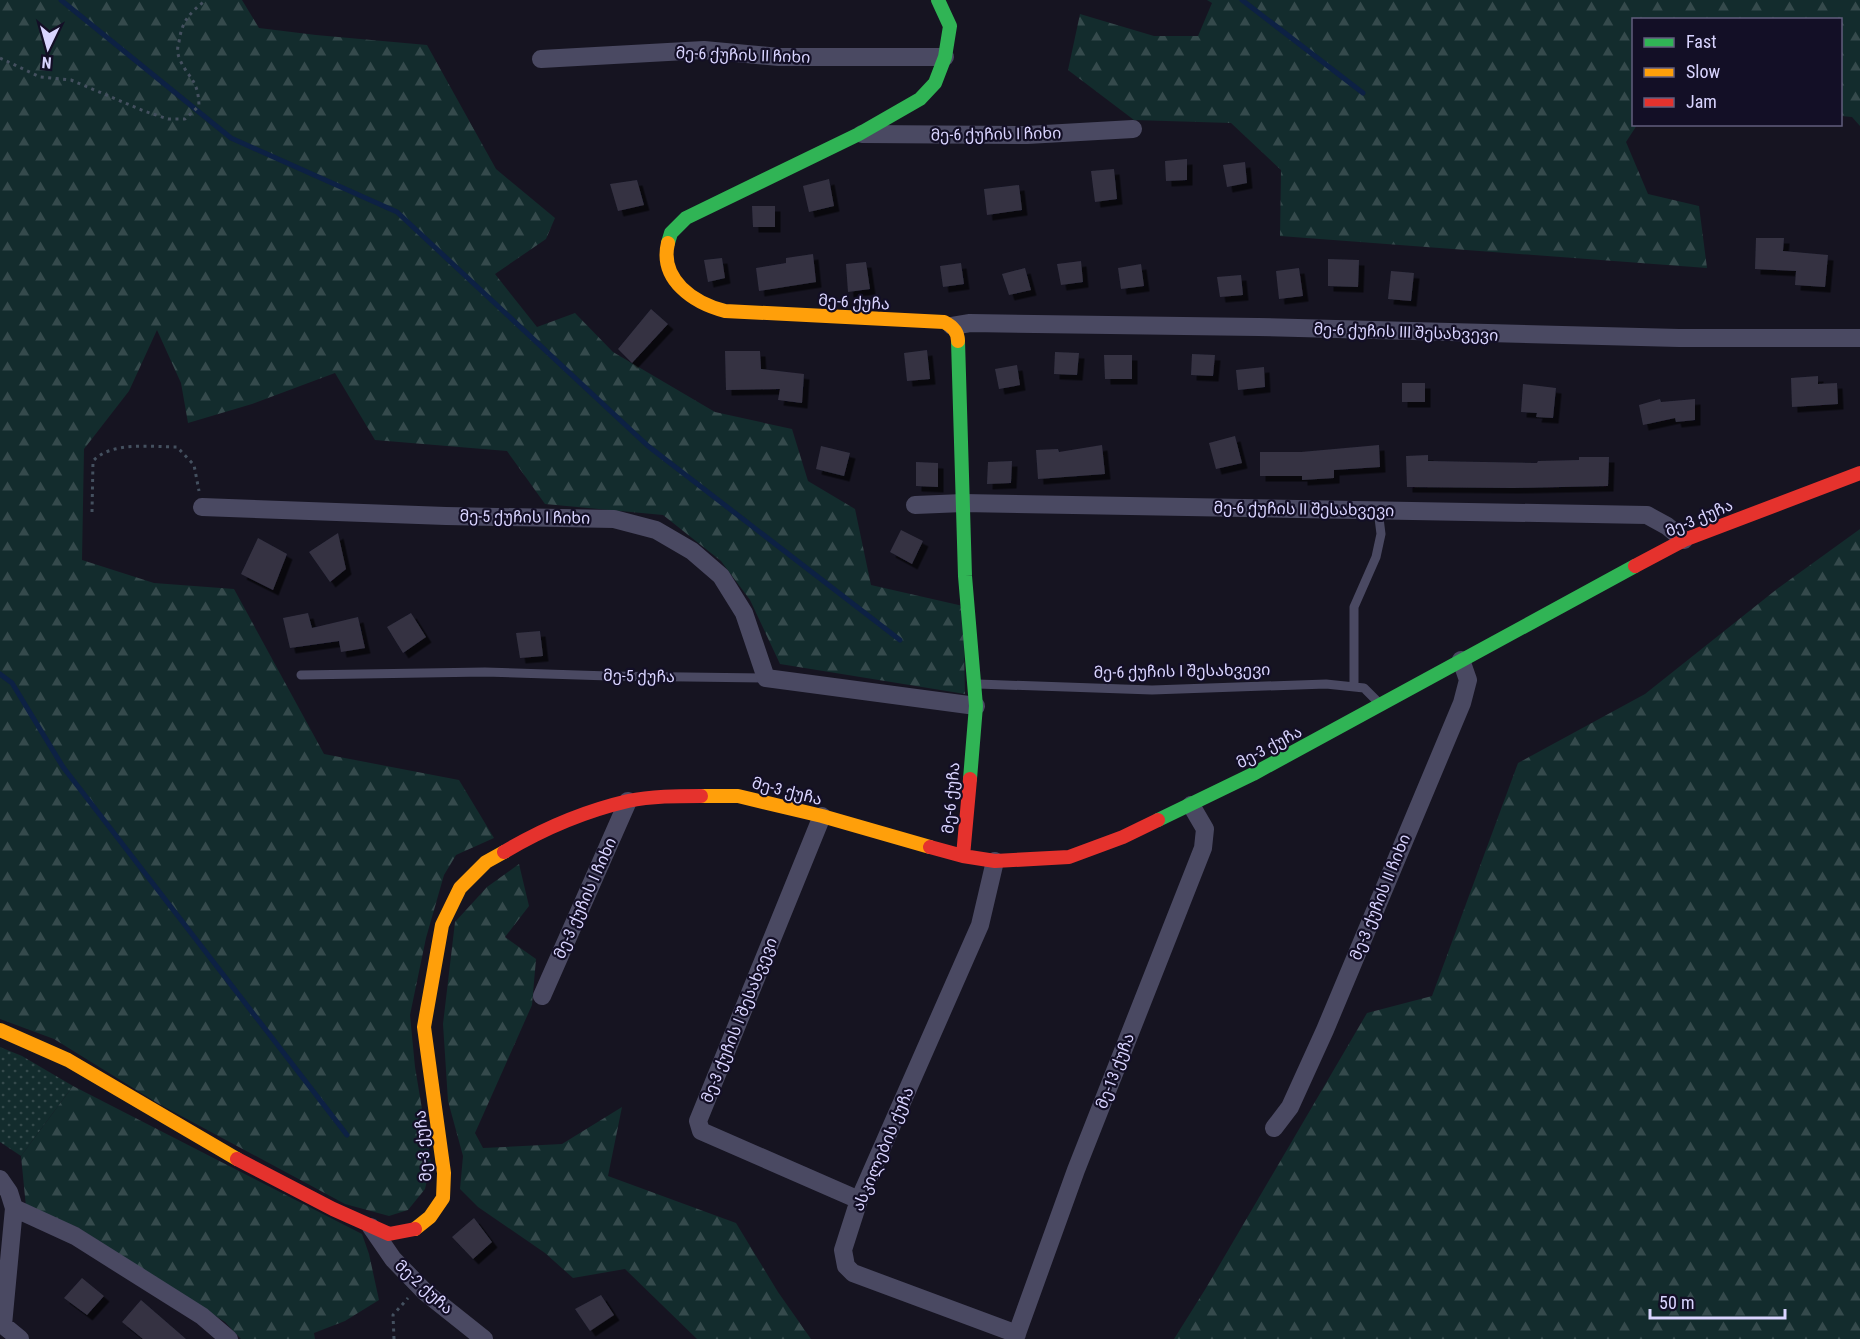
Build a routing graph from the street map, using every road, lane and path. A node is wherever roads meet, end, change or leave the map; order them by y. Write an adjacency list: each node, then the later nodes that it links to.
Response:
1 (206, 0): 4 (path)
2 (938, 0): 3 (street, მე-6 ქუჩა)
3 (945, 57): 5 (street, მე-6 ქუჩის II ჩიხი); 7 (street, მე-6 ქუჩა)
4 (0, 58)
5 (541, 59)
6 (1133, 129): 7 (street, მე-6 ქუჩის I ჩიხი)
7 (859, 134): 8 (street, მე-6 ქუჩა)
8 (952, 326): 9 (street, მე-6 ქუჩის III შესახვევი); 11 (street, მე-6 ქუჩა)
9 (1860, 338)
10 (1860, 473): 16 (street, მე-3 ქუჩა)
11 (963, 503): 12 (street, მე-6 ქუჩის II შესახვევი); 14 (street, მე-6 ქუჩის II შესახვევი); 20 (street, მე-6 ქუჩა)
12 (915, 505)
13 (202, 507): 15 (path); 19 (street, მე-5 ქუჩის I ჩიხი)
14 (1378, 510): 16 (street, მე-6 ქუჩის II შესახვევი); 21 (lane)
15 (93, 512)
16 (1684, 540): 17 (street, მე-3 ქუჩა)
17 (1461, 660): 23 (street, მე-3 ქუჩა); 31 (street, მე-3 ქუჩის II ჩიხი)
18 (301, 675): 19 (lane, მე-5 ქუჩა)
19 (766, 678): 22 (street, მე-5 ქუჩა)
20 (975, 684): 21 (lane, მე-6 ქუჩის I შესახვევი); 22 (street, მე-6 ქუჩა)
21 (1354, 687): 23 (lane, მე-6 ქუჩის I შესახვევი)
22 (976, 706): 27 (street, მე-6 ქუჩა)
23 (1381, 706): 25 (street, მე-3 ქუჩა)
24 (628, 801): 26 (street, მე-3 ქუჩა); 29 (street, მე-3 ქუჩის I ჩიხი); 35 (street, მე-3 ქუჩა)
25 (1191, 805): 28 (street, მე-3 ქუჩა); 38 (street, მე-13 ქუჩა)
26 (822, 816): 27 (street, მე-3 ქუჩა); 33 (street, მე-3 ქუჩის I შესახვევი)
27 (963, 856): 28 (street, მე-3 ქუჩა)
28 (995, 861): 33 (street, ასკილების ქუჩა)
29 (542, 996)
30 (0, 1030): 35 (street, მე-3 ქუჩა)
31 (1274, 1128)
32 (0, 1179): 34 (street)
33 (859, 1200): 38 (street, ასკილების ქუჩა)
34 (14, 1208): 37 (street); 40 (street)
35 (371, 1227): 36 (street, მე-2 ქუჩა)
36 (418, 1285): 41 (path); 42 (street, მე-2 ქუჩა)
37 (2, 1325): 39 (street)
38 (1016, 1336)
39 (21, 1339)
40 (230, 1339)
41 (394, 1339)
42 (484, 1339)

